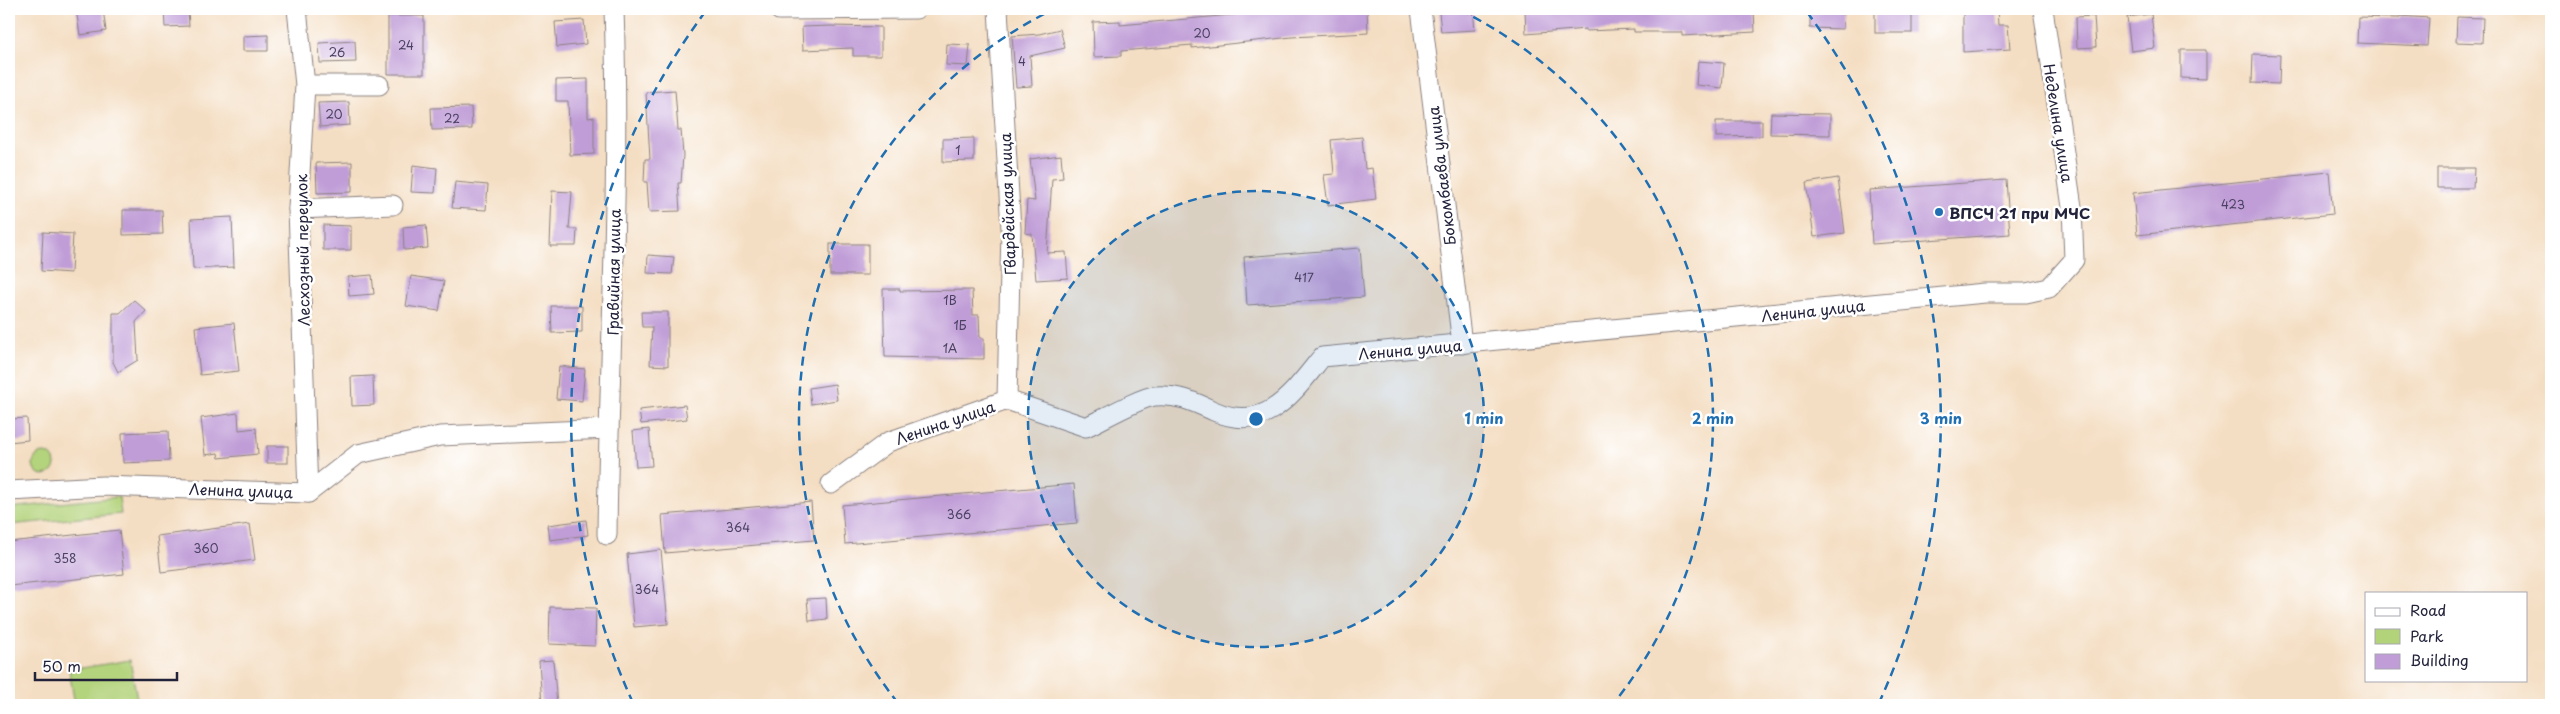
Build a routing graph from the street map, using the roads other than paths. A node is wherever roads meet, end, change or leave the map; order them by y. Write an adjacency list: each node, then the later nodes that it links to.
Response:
1 (297, 9): 8 (street, Лесхозный переулок)
2 (614, 9): 15 (street, Гравийная улица)
3 (916, 9): 7 (street)
4 (998, 9): 14 (street, Гвардейская улица)
5 (1421, 9): 13 (street, Бокомбаева улица)
6 (2043, 9): 12 (street, Неделина улица)
7 (779, 10)
8 (305, 85): 9 (street); 11 (street, Лесхозный переулок)
9 (379, 85)
10 (393, 205): 11 (street)
11 (298, 209): 18 (street, Лесхозный переулок)
12 (2049, 288): 13 (street, Ленина улица)
13 (1462, 344): 14 (street, Ленина улица)
14 (1007, 400): 16 (street, Ленина улица)
15 (609, 429): 18 (street, Ленина улица); 19 (street, Гравийная улица)
16 (831, 484)
17 (9, 491): 18 (street, Ленина улица)
18 (308, 493)
19 (607, 535)

